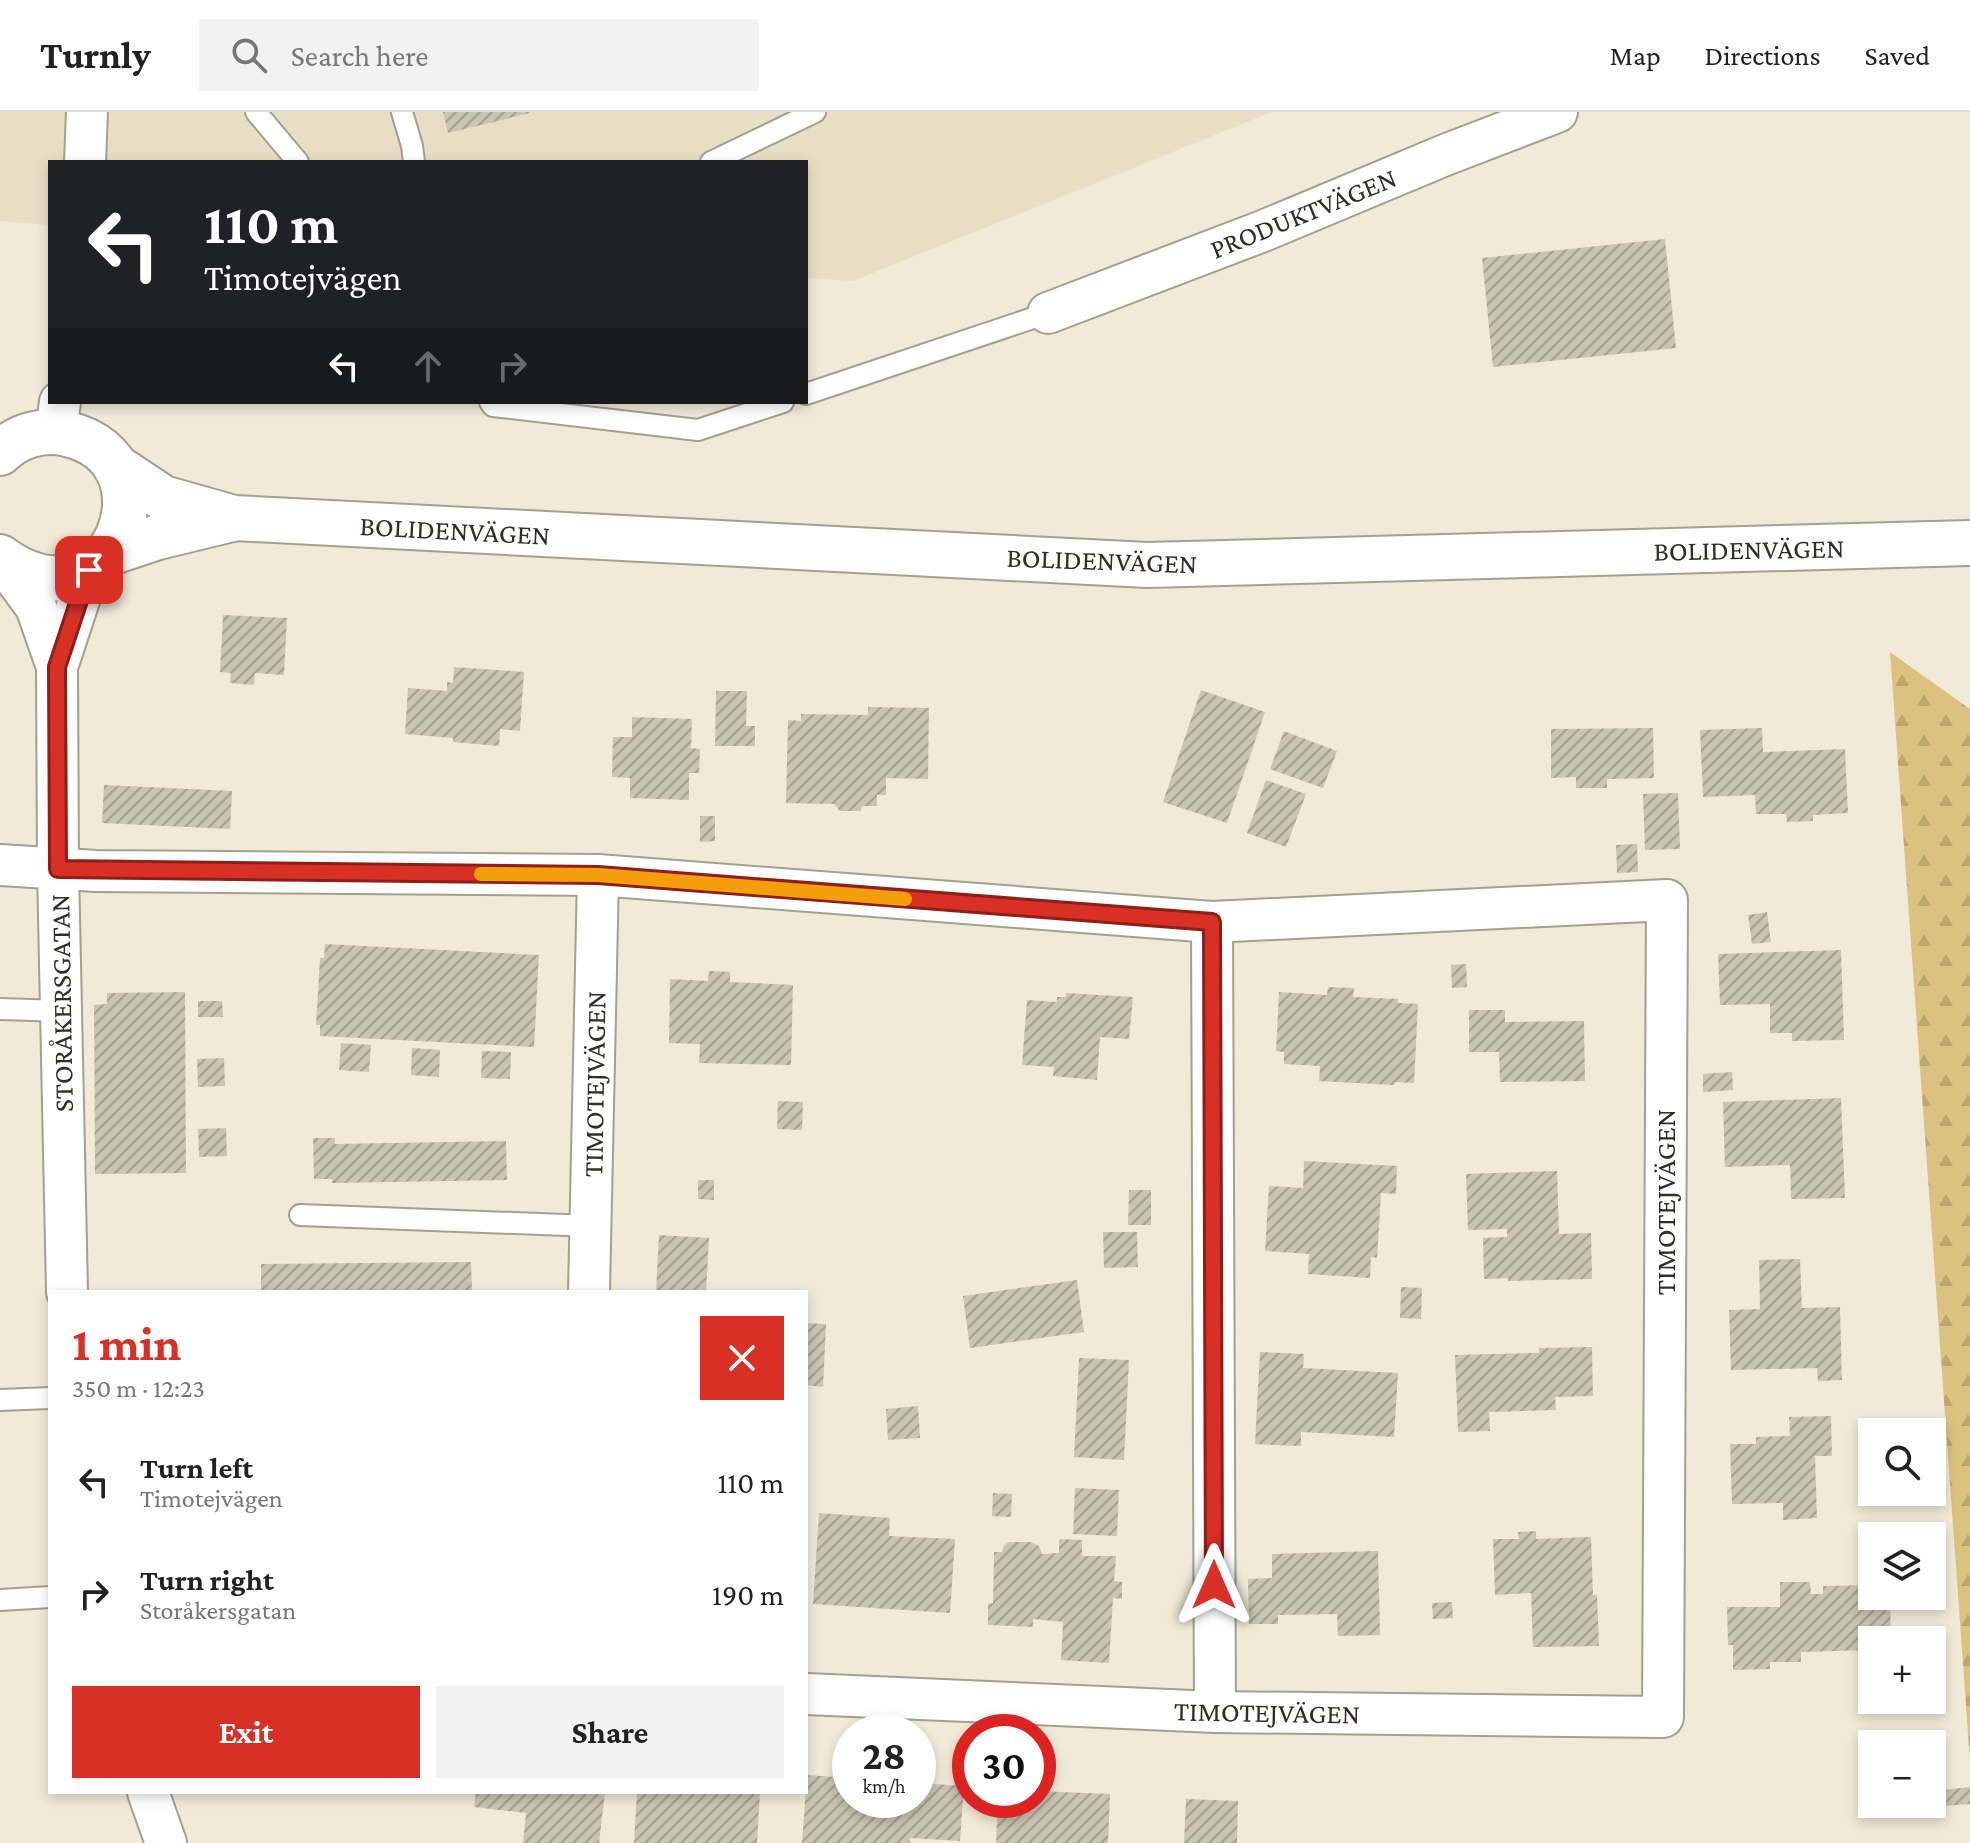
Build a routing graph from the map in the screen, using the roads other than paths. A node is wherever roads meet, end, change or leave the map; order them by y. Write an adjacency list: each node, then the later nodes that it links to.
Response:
1 (87, 112): 6 (street)
2 (256, 112): 7 (lane)
3 (402, 112): 8 (lane)
4 (815, 112): 9 (lane)
5 (1557, 112): 10 (street, PRODUKTVÄGEN)
6 (85, 160)
7 (296, 160)
8 (414, 160)
9 (715, 160)
10 (1048, 313): 11 (lane)
11 (808, 393)
12 (492, 404): 13 (lane)
13 (777, 404)
14 (58, 417): 15 (main road); 16 (main road, BOLIDENVÄGEN)
15 (0, 453)
16 (115, 466): 17 (main road, BOLIDENVÄGEN); 20 (main road)
17 (234, 518): 18 (main road, BOLIDENVÄGEN); 20 (main road, BOLIDENVÄGEN)
18 (1970, 543)
19 (0, 558): 20 (main road, BOLIDENVÄGEN); 21 (street, STORÅKERSGATAN)
20 (98, 562): 21 (street, STORÅKERSGATAN)
21 (57, 667): 23 (street, STORÅKERSGATAN)
22 (0, 865): 23 (street, TIMOTEJVÄGEN)
23 (58, 869): 24 (street, TIMOTEJVÄGEN); 27 (street, STORÅKERSGATAN)
24 (598, 875): 25 (street, TIMOTEJVÄGEN); 29 (street, TIMOTEJVÄGEN)
25 (1212, 922): 37 (street); 37 (street, TIMOTEJVÄGEN)
26 (0, 1009): 27 (lane)
27 (62, 1011): 30 (street, STORÅKERSGATAN)
28 (300, 1215): 29 (lane)
29 (591, 1226): 31 (street, TIMOTEJVÄGEN)
30 (67, 1290)
31 (589, 1290)
32 (48, 1398): 33 (lane)
33 (0, 1400)
34 (48, 1597): 35 (lane)
35 (0, 1600)
36 (808, 1694): 37 (street, TIMOTEJVÄGEN)
37 (1215, 1712)
38 (149, 1794): 39 (street)
39 (166, 1843)

